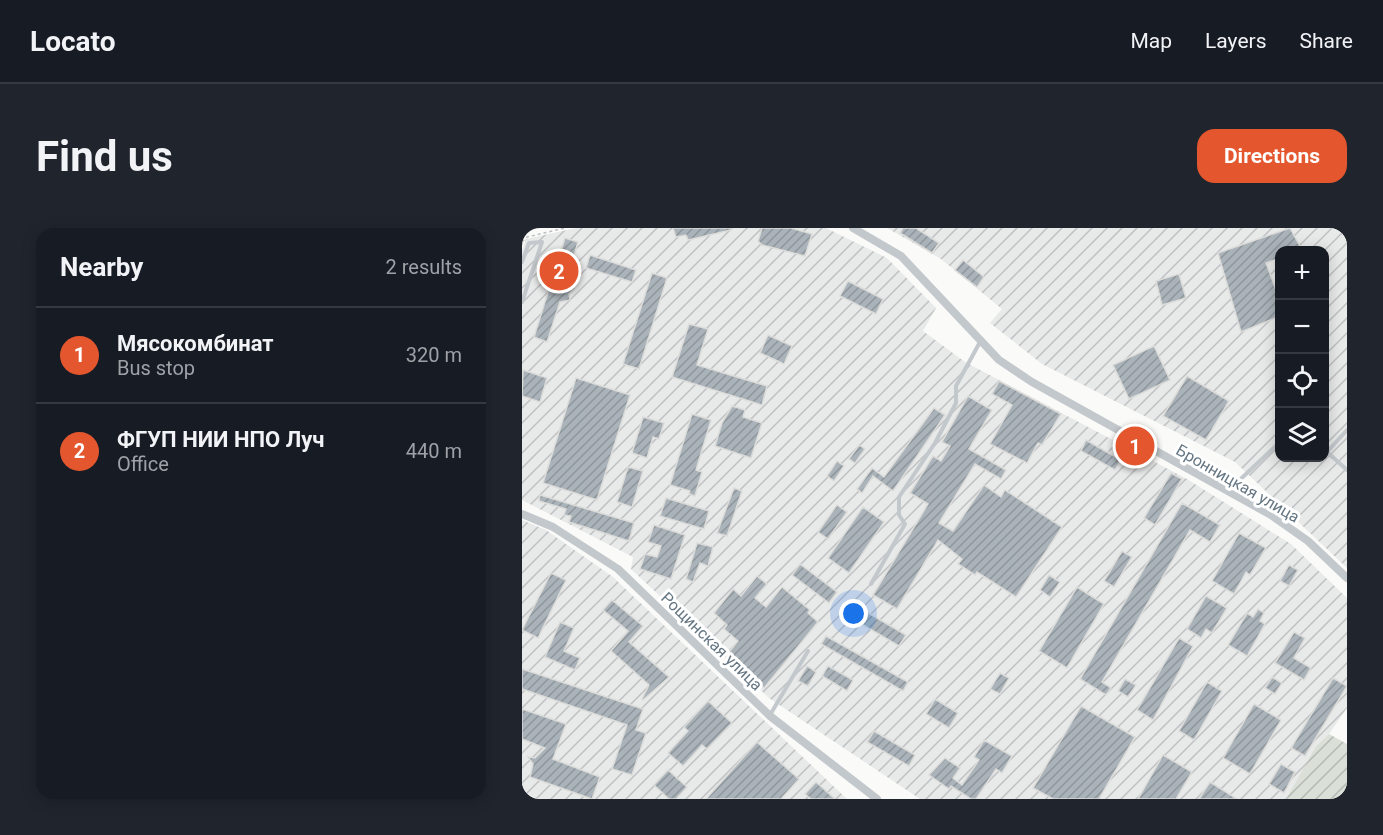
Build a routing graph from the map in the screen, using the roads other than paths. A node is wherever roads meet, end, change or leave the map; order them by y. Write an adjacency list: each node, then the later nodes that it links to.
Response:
1 (853, 228): 4 (street, Бронницкая улица)
2 (522, 262): 3 (lane)
3 (522, 302)
4 (980, 341): 10 (street, Бронницкая улица); 13 (lane)
5 (1347, 430): 7 (lane)
6 (1275, 447): 10 (lane)
7 (1329, 447)
8 (1329, 453): 9 (lane)
9 (1347, 471)
10 (1227, 491): 12 (street, Бронницкая улица)
11 (522, 514): 15 (street, Рощинская улица)
12 (1347, 578)
13 (872, 584)
14 (808, 651): 15 (lane)
15 (770, 716): 16 (street, Рощинская улица)
16 (878, 799)

